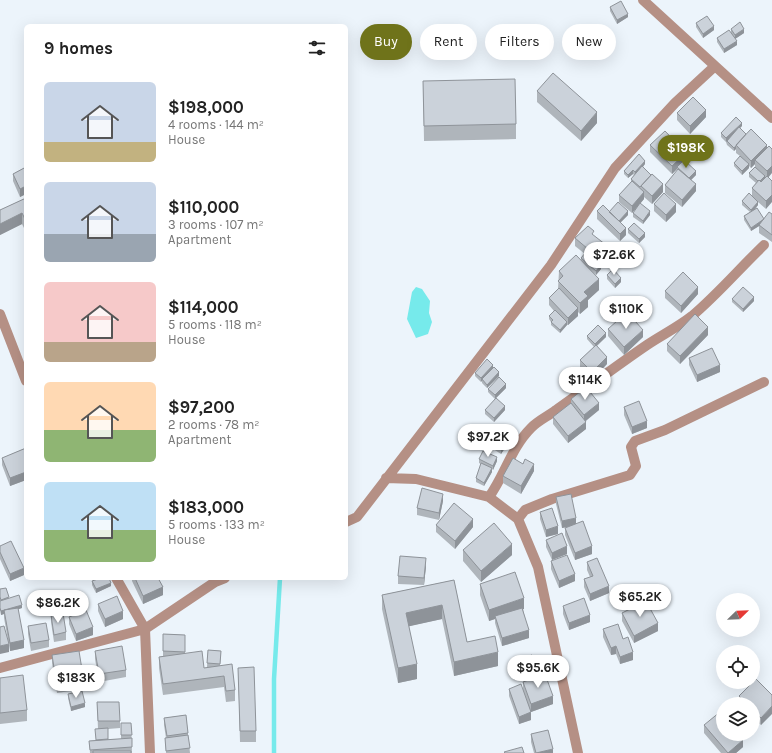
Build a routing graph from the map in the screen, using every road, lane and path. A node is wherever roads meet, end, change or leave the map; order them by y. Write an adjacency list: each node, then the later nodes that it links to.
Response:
1 (643, 0): 2 (street)
2 (715, 66): 3 (street); 8 (street)
3 (772, 118)
4 (764, 245): 9 (street)
5 (0, 314): 6 (street)
6 (24, 376)
7 (764, 382): 10 (street)
8 (386, 478): 9 (street); 11 (street)
9 (489, 498): 10 (street)
10 (518, 519): 17 (street)
11 (348, 521)
12 (117, 580): 14 (street)
13 (220, 580): 14 (street)
14 (145, 628): 15 (street); 16 (street)
15 (0, 668)
16 (150, 753)
17 (578, 753)

